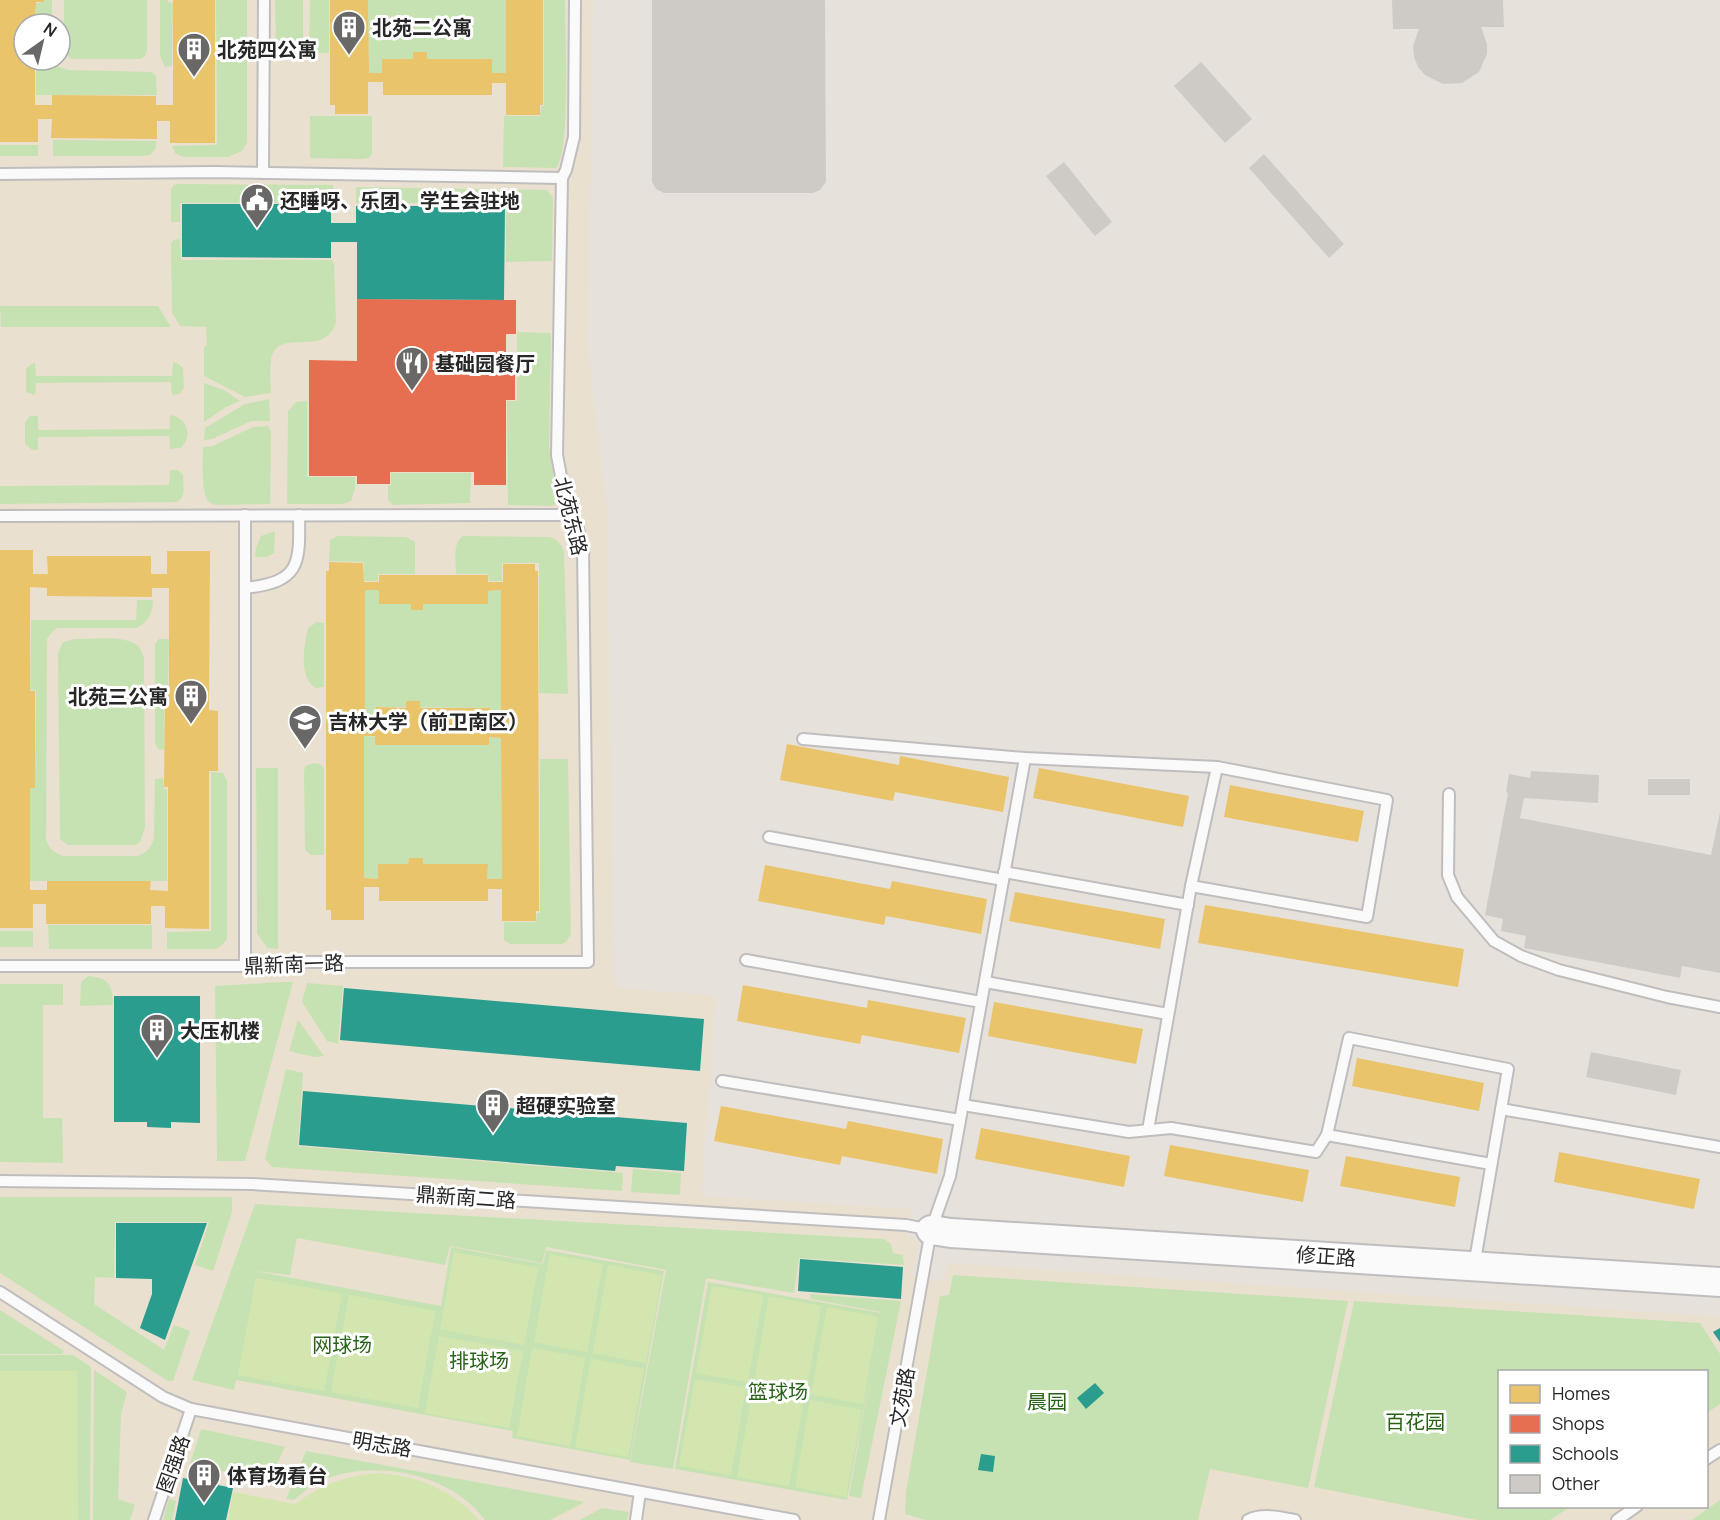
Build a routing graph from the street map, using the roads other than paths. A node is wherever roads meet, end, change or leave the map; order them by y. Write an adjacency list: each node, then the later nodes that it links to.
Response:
1 (264, 0): 3 (lane)
2 (575, 0): 5 (lane, 北苑东路)
3 (263, 173): 4 (lane); 5 (lane)
4 (0, 174)
5 (562, 178): 8 (lane, 北苑东路)
6 (245, 515): 7 (lane); 9 (lane); 10 (lane)
7 (299, 515): 8 (lane); 10 (lane)
8 (569, 515): 20 (lane, 北苑东路)
9 (0, 516)
10 (245, 588): 22 (lane)
11 (803, 739): 12 (lane)
12 (1024, 758): 13 (lane); 16 (lane, 文苑路)
13 (1217, 768): 17 (lane); 17 (lane)
14 (1449, 794): 25 (lane)
15 (769, 837): 16 (lane)
16 (1004, 876): 18 (lane); 23 (lane, 文苑路)
17 (1191, 886): 18 (lane)
18 (1188, 905): 26 (lane)
19 (746, 960): 24 (lane)
20 (588, 962): 22 (lane, 鼎新南一路)
21 (0, 966): 22 (lane, 鼎新南一路)
22 (245, 966)
23 (985, 982): 24 (lane, 文苑路); 26 (lane)
24 (981, 1002): 28 (lane, 文苑路)
25 (1720, 1007)
26 (1168, 1014): 31 (lane)
27 (722, 1081): 30 (lane)
28 (963, 1105): 30 (lane, 文苑路); 31 (lane)
29 (1501, 1109): 32 (lane); 33 (lane); 34 (lane)
30 (960, 1120): 36 (lane, 文苑路)
31 (1148, 1130): 32 (lane)
32 (1327, 1135): 34 (lane)
33 (1720, 1147)
34 (1491, 1164): 37 (lane)
35 (0, 1181): 36 (lane, 鼎新南二路)
36 (931, 1230): 37 (street, 修正路); 46 (lane, 文苑路)
37 (1474, 1266): 38 (street, 修正路)
38 (1720, 1282)
39 (0, 1292): 40 (lane, 明志路)
40 (191, 1409): 41 (lane, 明志路); 43 (lane, 图强路)
41 (640, 1492): 44 (lane); 45 (lane, 明志路)
42 (1634, 1508): 49 (lane)
43 (154, 1520)
44 (636, 1520)
45 (794, 1520)
46 (879, 1520)
47 (1248, 1520): 48 (lane)
48 (1295, 1520)
49 (1617, 1520)

